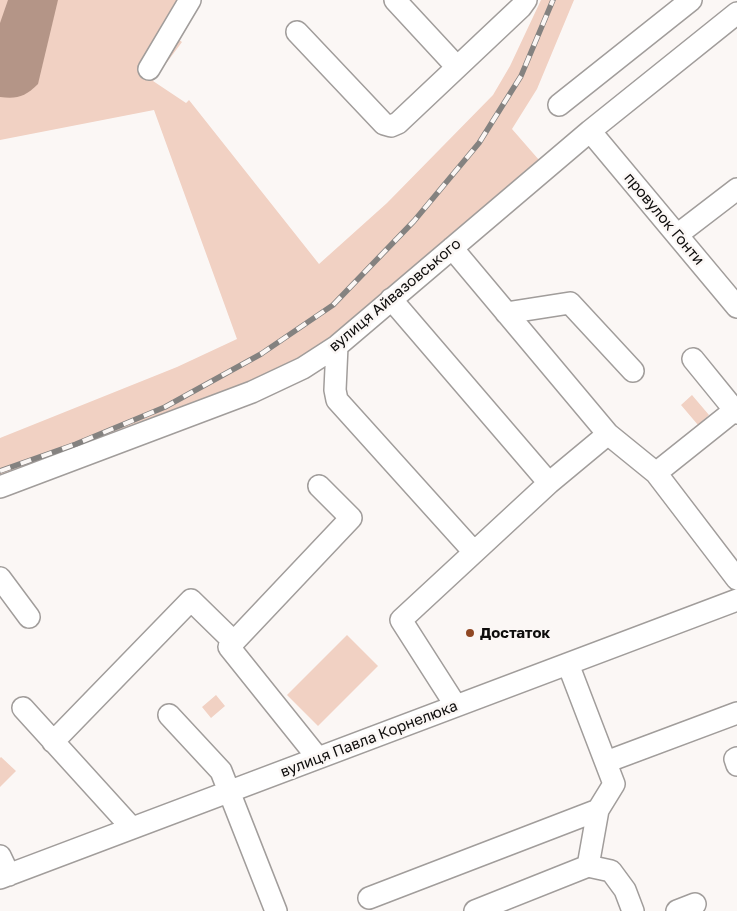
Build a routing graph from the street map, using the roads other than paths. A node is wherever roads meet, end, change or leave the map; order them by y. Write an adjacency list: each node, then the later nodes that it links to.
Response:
1 (190, 0): 8 (street)
2 (395, 0): 7 (street)
3 (526, 0): 7 (street)
4 (691, 0): 9 (street)
5 (737, 13): 10 (street, вулиця Айвазовського)
6 (297, 32): 7 (street)
7 (457, 67)
8 (149, 69)
9 (559, 105)
10 (590, 131): 12 (street, провулок Гонти); 13 (street, вулиця Айвазовського)
11 (737, 189): 12 (street)
12 (677, 235): 15 (street, провулок Гонти)
13 (452, 248): 14 (street, вулиця Айвазовського); 16 (street)
14 (392, 299): 17 (street, вулиця Айвазовського); 23 (street)
15 (737, 307)
16 (506, 313): 19 (street); 21 (street)
17 (337, 346): 25 (street, вулиця Айвазовського); 26 (street)
18 (693, 360): 20 (street)
19 (633, 371)
20 (736, 412): 22 (street)
21 (608, 434): 22 (street); 23 (street)
22 (656, 473): 28 (street)
23 (549, 484): 26 (street)
24 (320, 486): 31 (street)
25 (0, 487)
26 (474, 552): 33 (street)
27 (0, 578): 30 (street)
28 (737, 579)
29 (737, 600): 32 (street, вулиця Павла Корнелюка)
30 (30, 617)
31 (234, 642): 37 (street); 38 (street)
32 (568, 664): 33 (street, вулиця Павла Корнелюка); 40 (street)
33 (456, 706): 38 (street, вулиця Павла Корнелюка)
34 (23, 708): 37 (street)
35 (737, 713): 40 (street)
36 (169, 715): 42 (street)
37 (53, 742): 44 (street)
38 (318, 758): 42 (street, вулиця Павла Корнелюка)
39 (737, 758): 41 (street)
40 (606, 762): 43 (street)
41 (737, 765)
42 (230, 792): 44 (street, вулиця Павла Корнелюка); 48 (street)
43 (598, 810): 45 (street); 47 (street)
44 (132, 828): 46 (street, вулиця Павла Корнелюка)
45 (588, 866): 49 (street); 50 (street)
46 (3, 870)
47 (369, 898)
48 (276, 911)
49 (475, 911)
50 (633, 911)

